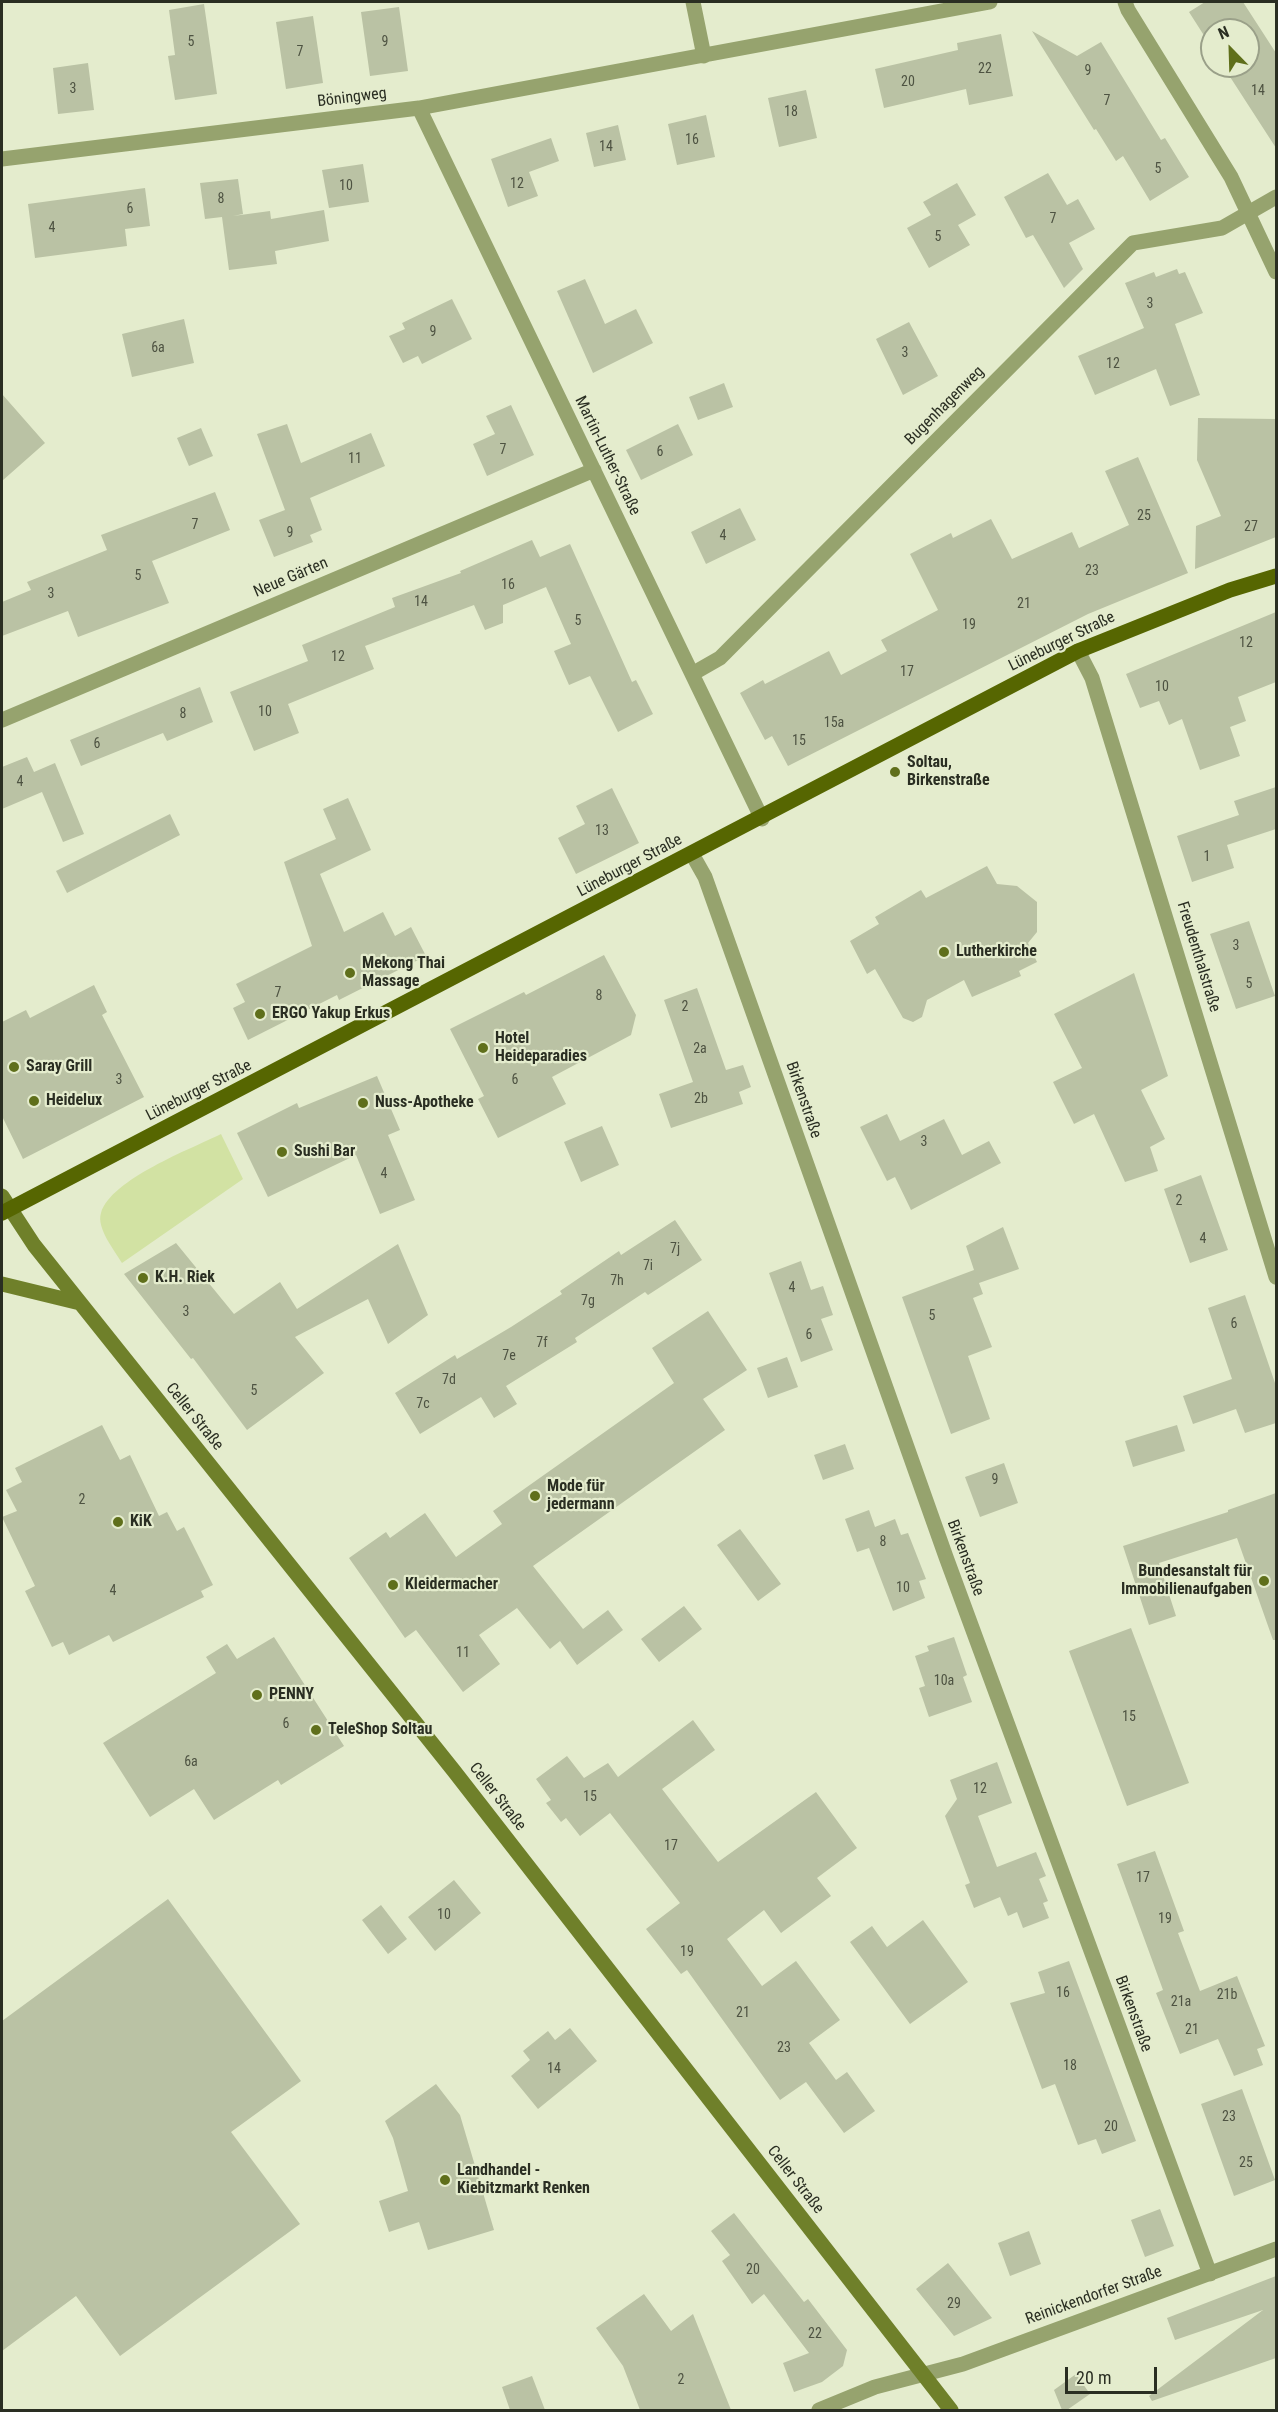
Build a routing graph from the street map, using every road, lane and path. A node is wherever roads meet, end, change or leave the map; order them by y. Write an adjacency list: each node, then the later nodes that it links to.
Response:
1 (693, 2): 4 (street)
2 (990, 2): 4 (street, Böningweg)
3 (1125, 2): 8 (street)
4 (704, 56): 5 (street, Böningweg)
5 (419, 108): 6 (street, Böningweg); 10 (street, Martin-Luther-Straße)
6 (2, 159)
7 (1276, 197): 8 (street, Bugenhagenweg)
8 (1250, 213): 9 (street); 13 (street, Bugenhagenweg)
9 (1276, 272)
10 (594, 470): 13 (street, Martin-Luther-Straße); 14 (street, Neue Gärten)
11 (1276, 576): 12 (main road, Lüneburger Straße)
12 (1078, 651): 15 (main road, Lüneburger Straße); 18 (street, Freudenthalstraße)
13 (692, 674): 15 (street, Martin-Luther-Straße)
14 (2, 720)
15 (762, 819): 16 (main road, Lüneburger Straße)
16 (692, 854): 17 (main road, Lüneburger Straße); 22 (street, Birkenstraße)
17 (4, 1206): 20 (main road, Celler Straße)
18 (1276, 1277)
19 (2, 1284): 20 (main road)
20 (80, 1303): 23 (main road, Celler Straße)
21 (1276, 2248): 22 (street, Reinickendorfer Straße)
22 (1210, 2274): 23 (street, Reinickendorfer Straße)
23 (924, 2375): 24 (street, Reinickendorfer Straße); 25 (main road, Celler Straße)
24 (819, 2410)
25 (951, 2410)

